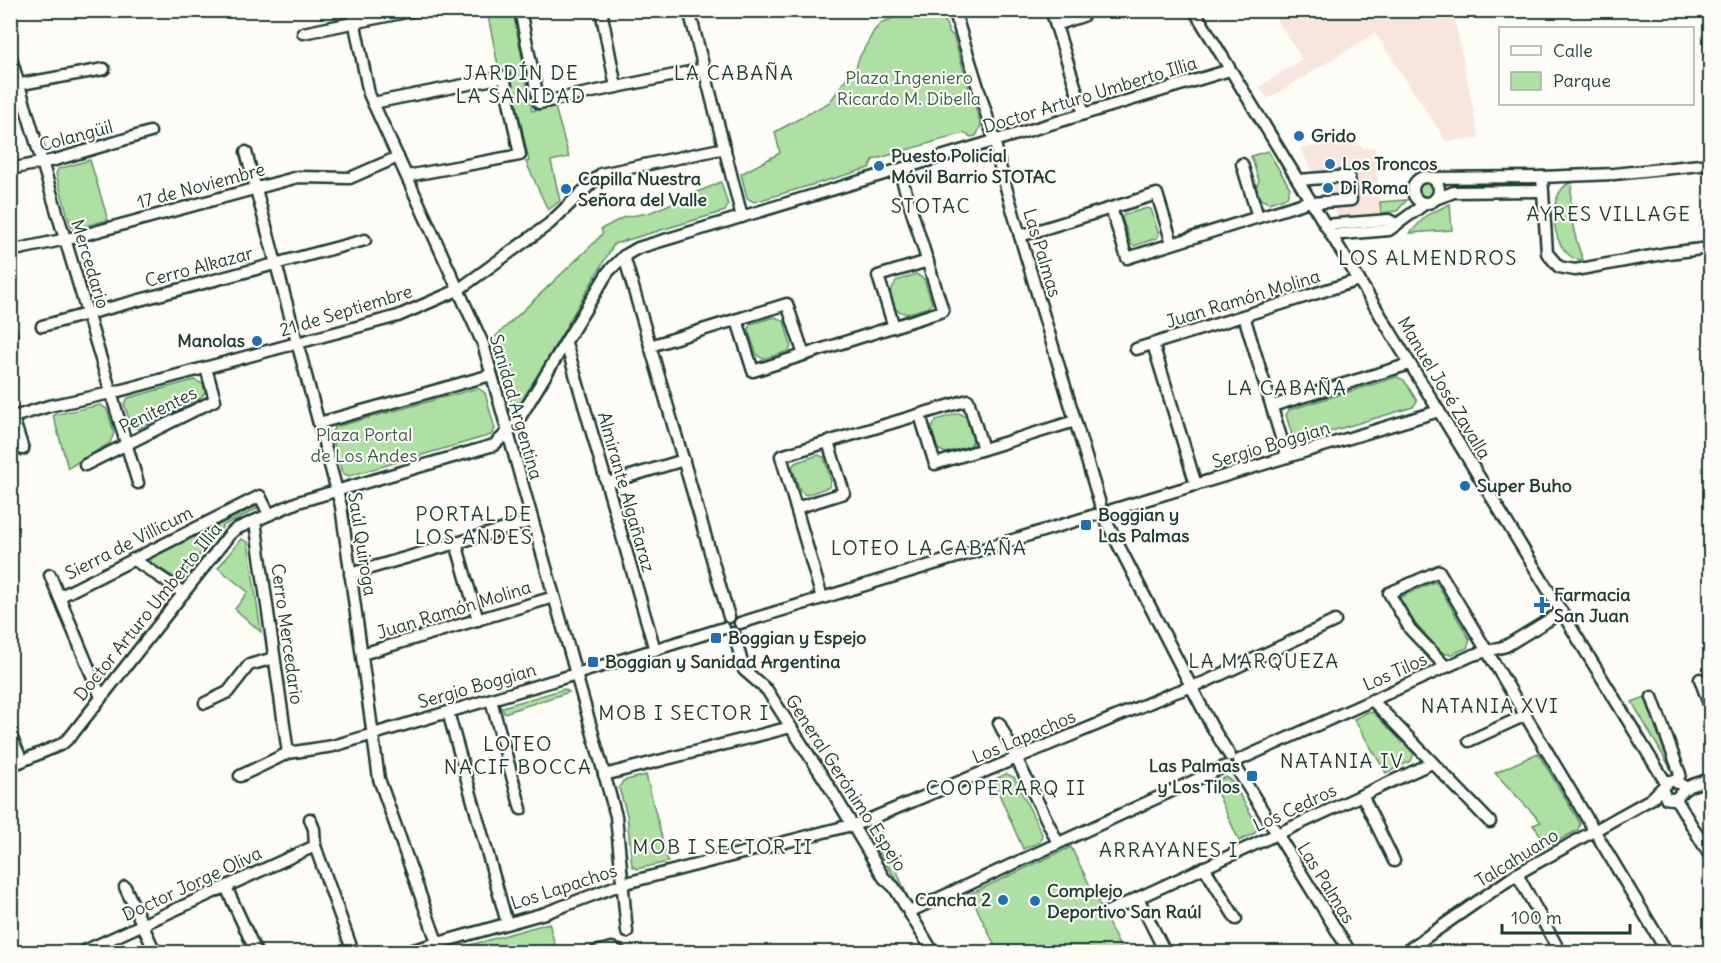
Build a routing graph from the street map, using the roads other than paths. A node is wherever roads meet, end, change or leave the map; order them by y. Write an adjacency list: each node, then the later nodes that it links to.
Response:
1 (352, 10): 10 (street, Sanidad Argentina)
2 (416, 10): 10 (street)
3 (520, 10): 18 (street)
4 (601, 10): 18 (street)
5 (689, 10): 15 (street)
6 (954, 10): 22 (street, Las Palmas)
7 (1051, 10): 11 (street)
8 (1082, 10): 11 (street)
9 (1194, 10): 16 (street, Manuel José Zavalla)
10 (355, 23): 12 (street); 19 (street, Sanidad Argentina)
11 (1056, 25): 20 (street)
12 (303, 33)
13 (10, 55): 17 (street, Mercedario)
14 (104, 69): 17 (street)
15 (704, 69): 18 (street); 23 (street)
16 (1230, 70): 20 (street, Doctor Arturo Umberto Illia); 34 (street, Manuel José Zavalla)
17 (15, 86): 26 (street, Mercedario)
18 (616, 87)
19 (373, 103): 25 (street, Sanidad Argentina); 31 (street)
20 (1084, 114): 22 (street, Doctor Arturo Umberto Illia)
21 (150, 132): 26 (street, Colangüil)
22 (995, 142): 30 (street, Doctor Arturo Umberto Illia); 44 (street, Las Palmas)
23 (724, 148): 40 (street); 54 (street, 21 de Septiembre)
24 (246, 152): 35 (street, Saúl Quiroga)
25 (398, 157): 31 (street, Sanidad Argentina); 35 (street, 17 de Noviembre)
26 (42, 162): 29 (street, Colangüil); 45 (street, Mercedario)
27 (1242, 164): 41 (street)
28 (1710, 164): 32 (street)
29 (10, 169)
30 (899, 170): 40 (street, Doctor Arturo Umberto Illia); 51 (street)
31 (406, 176): 54 (street, Sanidad Argentina)
32 (1542, 177): 33 (street); 36 (street)
33 (1431, 178): 37 (street); 37 (street)
34 (1298, 180): 38 (street, Manuel José Zavalla); 38 (street)
35 (256, 187): 45 (street, 17 de Noviembre); 52 (street, Saúl Quiroga)
36 (1542, 191): 37 (street); 48 (street)
37 (1426, 200): 42 (street)
38 (1311, 202): 41 (street); 43 (street, Manuel José Zavalla)
39 (1111, 208): 44 (street); 47 (street); 47 (street)
40 (742, 217): 50 (street, Doctor Arturo Umberto Illia)
41 (1258, 217): 47 (street)
42 (1396, 224): 43 (street); 43 (street)
43 (1328, 230): 53 (street, Manuel José Zavalla)
44 (1020, 236): 74 (street, Las Palmas)
45 (66, 239): 49 (street, 17 de Noviembre); 55 (street, Mercedario)
46 (365, 240): 52 (street, Cerro Alkazar)
47 (1172, 243)
48 (1710, 248)
49 (10, 251)
50 (624, 256): 60 (street, Doctor Arturo Umberto Illia); 63 (street)
51 (928, 261): 59 (street); 59 (street)
52 (276, 263): 55 (street, Cerro Alkazar); 61 (street, Saúl Quiroga)
53 (1359, 280): 56 (street, Juan Ramón Molina); 66 (street, Manuel José Zavalla)
54 (459, 290): 61 (street, 21 de Septiembre); 68 (street, Sanidad Argentina)
55 (88, 315): 58 (street, Cerro Alkazar); 69 (street, Mercedario)
56 (1244, 316): 62 (street, Juan Ramón Molina); 70 (street)
57 (738, 320): 63 (street); 65 (street); 65 (street)
58 (42, 326)
59 (894, 327): 65 (street)
60 (566, 343): 76 (street, Doctor Arturo Umberto Illia); 85 (street, Almirante Algañaraz)
61 (297, 344): 67 (street, 21 de Septiembre); 75 (street, Saúl Quiroga)
62 (1153, 344): 64 (street, Juan Ramón Molina); 86 (street)
63 (650, 346): 82 (street)
64 (1136, 349)
65 (804, 355)
66 (1410, 364): 70 (street); 71 (street, Manuel José Zavalla)
67 (206, 368): 69 (street, 21 de Septiembre); 78 (street, Penitentes)
68 (491, 375): 75 (street); 76 (street, Sanidad Argentina)
69 (111, 393): 73 (street, 21 de Septiembre); 78 (street, Mercedario)
70 (1272, 406): 81 (street)
71 (1439, 411): 81 (street, Sergio Boggian); 104 (street, Manuel José Zavalla)
72 (920, 415): 77 (street); 80 (street); 80 (street)
73 (12, 418): 79 (street)
74 (1075, 421): 80 (street); 88 (street, Las Palmas)
75 (319, 423): 87 (street, Saúl Quiroga)
76 (508, 434): 87 (street, Doctor Arturo Umberto Illia); 94 (street, Sanidad Argentina)
77 (828, 442): 89 (street); 89 (street)
78 (126, 443): 83 (street, Penitentes); 84 (street, Mercedario)
79 (23, 449)
80 (983, 449)
81 (1287, 457): 86 (street, Sergio Boggian)
82 (684, 460): 85 (street); 105 (street)
83 (85, 465)
84 (138, 483)
85 (607, 483): 110 (street, Almirante Algañaraz)
86 (1196, 485): 90 (street, Sergio Boggian)
87 (337, 491): 91 (street, Doctor Arturo Umberto Illia); 98 (street, Saúl Quiroga)
88 (1101, 504): 90 (street); 92 (street)
89 (796, 508): 103 (street)
90 (1112, 510): 95 (street)
91 (269, 514): 93 (street, Doctor Arturo Umberto Illia); 97 (street, Sierra de Villicum)
92 (1095, 515): 95 (street); 103 (street)
93 (255, 521): 100 (street, Doctor Arturo Umberto Illia); 113 (street, Cerro Mercedario)
94 (532, 521): 96 (street); 102 (street, Sanidad Argentina)
95 (1106, 521): 117 (street, Las Palmas)
96 (456, 543): 98 (street); 106 (street)
97 (133, 559): 100 (street); 101 (street, Sierra de Villicum)
98 (350, 574): 112 (street, Saúl Quiroga)
99 (50, 575): 101 (street)
100 (183, 593): 118 (street, Doctor Arturo Umberto Illia)
101 (59, 597): 118 (street)
102 (554, 597): 106 (street, Juan Ramón Molina); 115 (street, Sanidad Argentina)
103 (822, 598): 108 (street)
104 (1562, 612): 111 (street, Los Tilos); 140 (street, Manuel José Zavalla)
105 (729, 617): 108 (street); 109 (street)
106 (478, 620): 112 (street, Juan Ramón Molina)
107 (1335, 621): 117 (street, Los Lapachos)
108 (740, 623): 109 (street)
109 (729, 631): 110 (street, Sergio Boggian); 127 (street, General Gerónimo Espejo)
110 (655, 650): 115 (street, Sergio Boggian)
111 (1487, 651): 114 (street, Los Tilos); 114 (street); 125 (street)
112 (362, 654): 129 (street, Saúl Quiroga)
113 (274, 658): 122 (street); 131 (street, Cerro Mercedario)
114 (1446, 667): 121 (street, Los Tilos)
115 (576, 674): 120 (street, Sergio Boggian); 137 (street, Sanidad Argentina)
116 (1700, 679): 123 (street)
117 (1192, 686): 132 (street, Los Lapachos); 134 (street, Las Palmas)
118 (101, 697): 133 (street, Doctor Arturo Umberto Illia)
119 (1652, 698): 141 (street)
120 (491, 700): 124 (street, Sergio Boggian); 143 (street)
121 (1372, 700): 134 (street, Los Tilos); 135 (street)
122 (205, 703)
123 (1710, 707)
124 (448, 712): 129 (street, Sergio Boggian); 162 (street)
125 (1526, 716): 130 (street); 147 (street)
126 (999, 723): 132 (street)
127 (791, 727): 137 (street); 146 (street, General Gerónimo Espejo)
128 (10, 734): 133 (street)
129 (374, 734): 131 (street, Sergio Boggian); 165 (street, Saúl Quiroga)
130 (1469, 741)
131 (288, 753): 138 (street, Sergio Boggian)
132 (1016, 758): 146 (street, Los Lapachos); 149 (street)
133 (22, 761): 136 (street, Doctor Arturo Umberto Illia)
134 (1233, 762): 148 (street, Las Palmas); 149 (street, Los Tilos)
135 (1432, 763): 142 (street, Los Cedros); 145 (street)
136 (10, 766)
137 (604, 775): 155 (street, Sanidad Argentina)
138 (240, 776)
139 (1710, 779): 141 (street)
140 (1664, 789): 141 (street); 141 (street); 147 (street, Talcahuano)
141 (1680, 790): 151 (street)
142 (1362, 795): 148 (street, Los Cedros); 152 (street)
143 (521, 809)
144 (310, 819): 150 (street)
145 (1490, 822)
146 (853, 825): 155 (street, Los Lapachos); 159 (street, General Gerónimo Espejo)
147 (1595, 831): 154 (street, Talcahuano); 178 (street)
148 (1277, 834): 153 (street, Los Cedros); 175 (street, Las Palmas)
149 (1058, 843): 159 (street, Los Tilos)
150 (315, 846): 157 (street, Doctor Jorge Oliva); 169 (street)
151 (1710, 856)
152 (1394, 861)
153 (1204, 867): 158 (street, Los Cedros); 161 (street)
154 (1517, 874): 176 (street, Talcahuano); 177 (street)
155 (622, 884): 162 (street, Los Lapachos); 164 (street, Sanidad Argentina)
156 (125, 887): 163 (street)
157 (226, 887): 163 (street, Doctor Jorge Oliva); 168 (street)
158 (1138, 898): 160 (street, Los Cedros); 174 (street)
159 (909, 912): 173 (street, General Gerónimo Espejo)
160 (1105, 913)
161 (1236, 919)
162 (507, 923): 165 (street, Los Lapachos)
163 (143, 925): 166 (street, Doctor Jorge Oliva); 167 (street)
164 (627, 932)
165 (437, 942): 170 (street, Los Lapachos)
166 (82, 952)
167 (155, 952)
168 (256, 952)
169 (353, 952)
170 (406, 952)
171 (595, 952): 172 (street)
172 (620, 952)
173 (933, 952)
174 (1165, 952)
175 (1350, 952)
176 (1405, 952)
177 (1560, 952)
178 (1667, 952)

